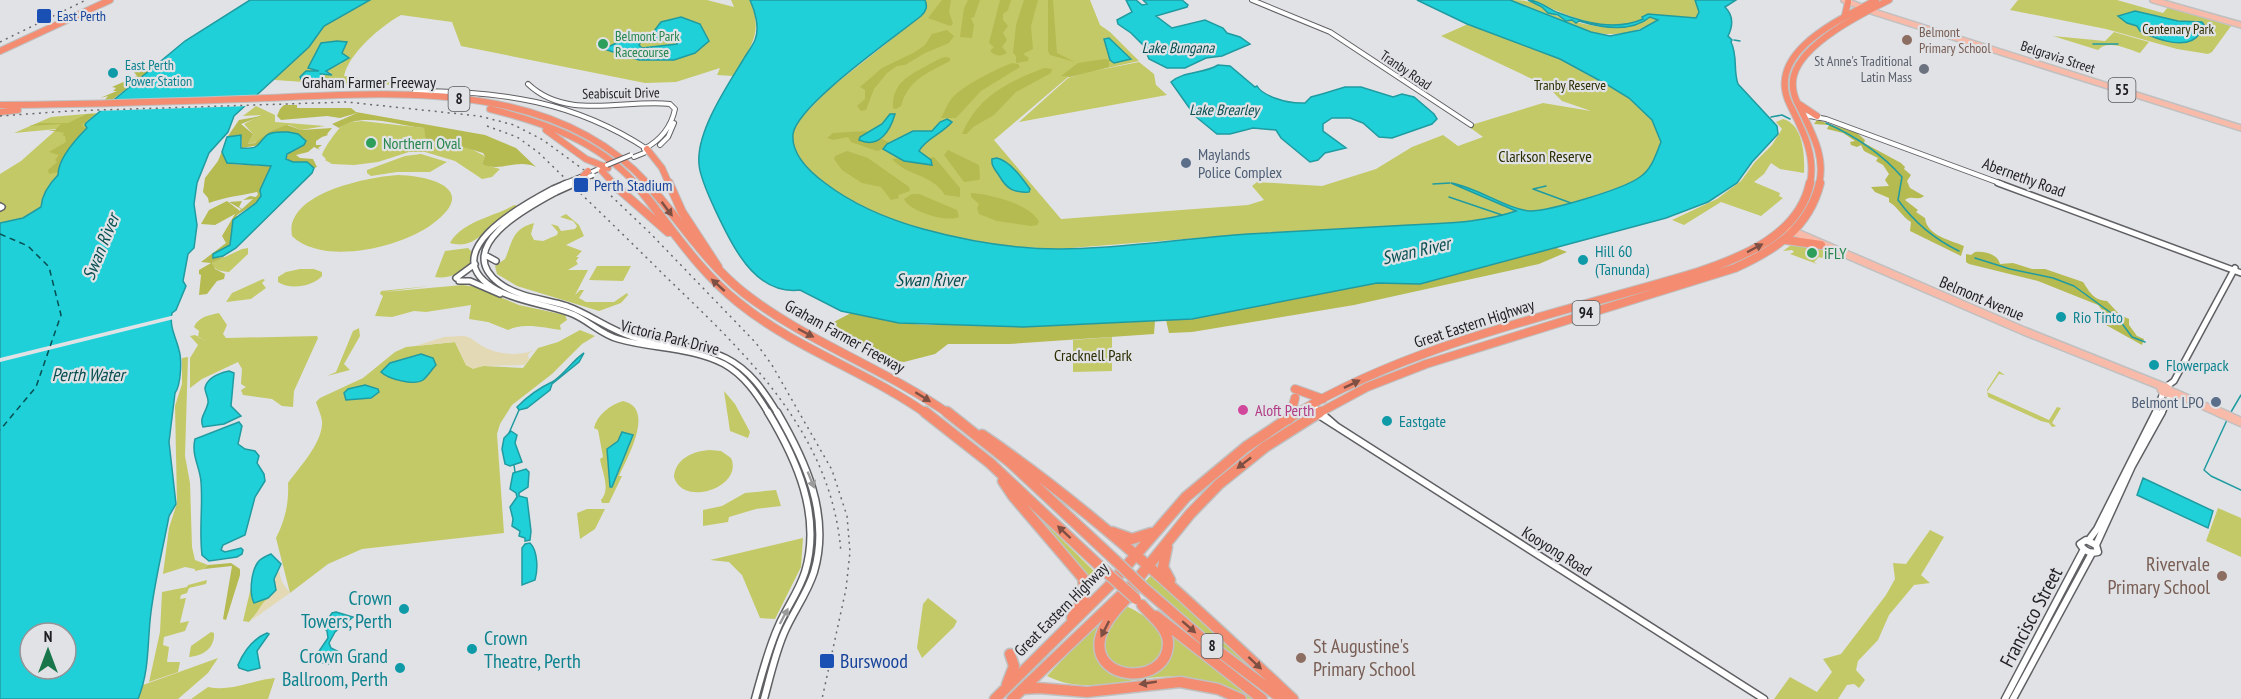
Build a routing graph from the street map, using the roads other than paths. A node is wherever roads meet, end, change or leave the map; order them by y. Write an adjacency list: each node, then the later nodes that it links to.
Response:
1 (103, 0): 12 (highway)
2 (110, 0): 12 (highway)
3 (1254, 0): 24 (street, Tranby Road)
4 (1876, 0): 8 (highway, Great Eastern Highway / 94)
5 (1889, 0): 8 (highway, Great Eastern Highway / 94)
6 (2152, 0): 10 (main road)
7 (1847, 1): 8 (main road, 55); 9 (highway)
8 (1866, 8): 9 (highway, Great Eastern Highway / 94); 13 (main road, Belgravia Street / 55); 17 (highway, Great Eastern Highway / 94)
9 (1845, 15): 22 (highway, Great Eastern Highway / 94)
10 (2241, 25)
11 (1996, 45): 13 (main road)
12 (0, 50)
13 (2002, 52): 25 (main road, Belgravia Street / 55)
14 (528, 84): 26 (street, Seabiscuit Drive)
15 (415, 91): 16 (highway); 26 (street)
16 (286, 99): 18 (highway, Graham Farmer Freeway / 8); 21 (highway, Graham Farmer Freeway / 8); 41 (highway, Graham Farmer Freeway / 8, one-way to 41)
17 (1797, 102): 20 (highway); 22 (highway, Great Eastern Highway / 94)
18 (86, 106): 19 (highway)
19 (0, 107)
20 (1817, 116): 22 (street, Abernethy Road); 23 (street, Abernethy Road)
21 (531, 120): 28 (highway); 34 (highway, Graham Farmer Freeway / 8)
22 (1804, 121): 23 (street, Abernethy Road); 32 (highway, Great Eastern Highway / 94); 33 (highway, Great Eastern Highway / 94)
23 (1831, 121): 39 (street, Abernethy Road)
24 (1471, 125)
25 (2241, 128)
26 (647, 150): 27 (street, bridge); 41 (highway)
27 (604, 168): 28 (highway); 29 (highway)
28 (591, 173): 29 (highway); 30 (street, bridge); 30 (street, bridge)
29 (610, 181): 34 (highway)
30 (555, 191): 31 (street)
31 (521, 209): 36 (street); 38 (street)
32 (1783, 230): 33 (main road); 45 (highway, Great Eastern Highway / 94, one-way to 32)
33 (1791, 236): 35 (highway); 46 (highway, Great Eastern Highway / 94)
34 (680, 242): 50 (highway, Graham Farmer Freeway / 8, one-way to 34)
35 (1821, 244): 44 (main road, Belmont Avenue)
36 (485, 255): 37 (street); 71 (street, Victoria Park Drive, one-way to 71)
37 (495, 261)
38 (475, 264): 43 (street, Victoria Park Drive); 43 (street)
39 (2227, 267): 40 (street, Abernethy Road); 42 (street)
40 (2238, 271): 42 (street)
41 (723, 275): 49 (highway, Graham Farmer Freeway / 8, one-way to 49)
42 (2226, 281): 44 (street)
43 (562, 310): 70 (street, Victoria Park Drive, one-way to 43)
44 (2169, 392): 48 (main road, Belmont Avenue); 54 (street); 55 (street)
45 (1323, 399): 46 (highway, Great Eastern Highway / 94); 47 (highway)
46 (1314, 410): 47 (highway, Great Eastern Highway / 94); 53 (highway, Great Eastern Highway / 94, one-way to 53); 77 (street, Kooyong Road)
47 (1288, 419): 52 (highway, Great Eastern Highway / 94)
48 (2241, 422)
49 (974, 432): 51 (highway); 75 (highway, Graham Farmer Freeway / 8, one-way to 75, bridge)
50 (996, 470): 62 (highway, Graham Farmer Freeway / 8, one-way to 50, bridge); 63 (highway)
51 (1096, 524): 52 (highway); 58 (highway)
52 (1153, 533): 58 (highway, Great Eastern Highway / 94)
53 (1169, 541): 59 (highway, Great Eastern Highway / 94); 61 (highway)
54 (2088, 541): 55 (street); 56 (street)
55 (2096, 545): 57 (street)
56 (2084, 549): 57 (street); 78 (street, Francisco Street)
57 (2092, 553): 79 (street, Francisco Street)
58 (1135, 555): 59 (highway); 63 (highway, Great Eastern Highway / 94)
59 (1149, 566): 60 (highway, Great Eastern Highway / 94); 61 (highway)
60 (1136, 581): 62 (highway, one-way to 62); 66 (highway, Great Eastern Highway / 94)
61 (1182, 594): 76 (highway, one-way to 76)
62 (1139, 602): 74 (highway, Graham Farmer Freeway / 8)
63 (1062, 633): 65 (highway, Great Eastern Highway / 94)
64 (1010, 654): 69 (highway)
65 (1027, 667): 66 (highway); 69 (highway, Great Eastern Highway / 94)
66 (1037, 675): 67 (highway, Great Eastern Highway / 94); 68 (highway)
67 (1022, 689): 68 (highway); 69 (highway, Great Eastern Highway / 94)
68 (1063, 690): 73 (highway, one-way to 68)
69 (1008, 694): 72 (highway, Great Eastern Highway / 94)
70 (755, 699)
71 (764, 699)
72 (995, 699)
73 (1241, 699)
74 (1262, 699)
75 (1281, 699)
76 (1293, 699)
77 (1764, 699)
78 (2005, 699)
79 (2013, 699)

